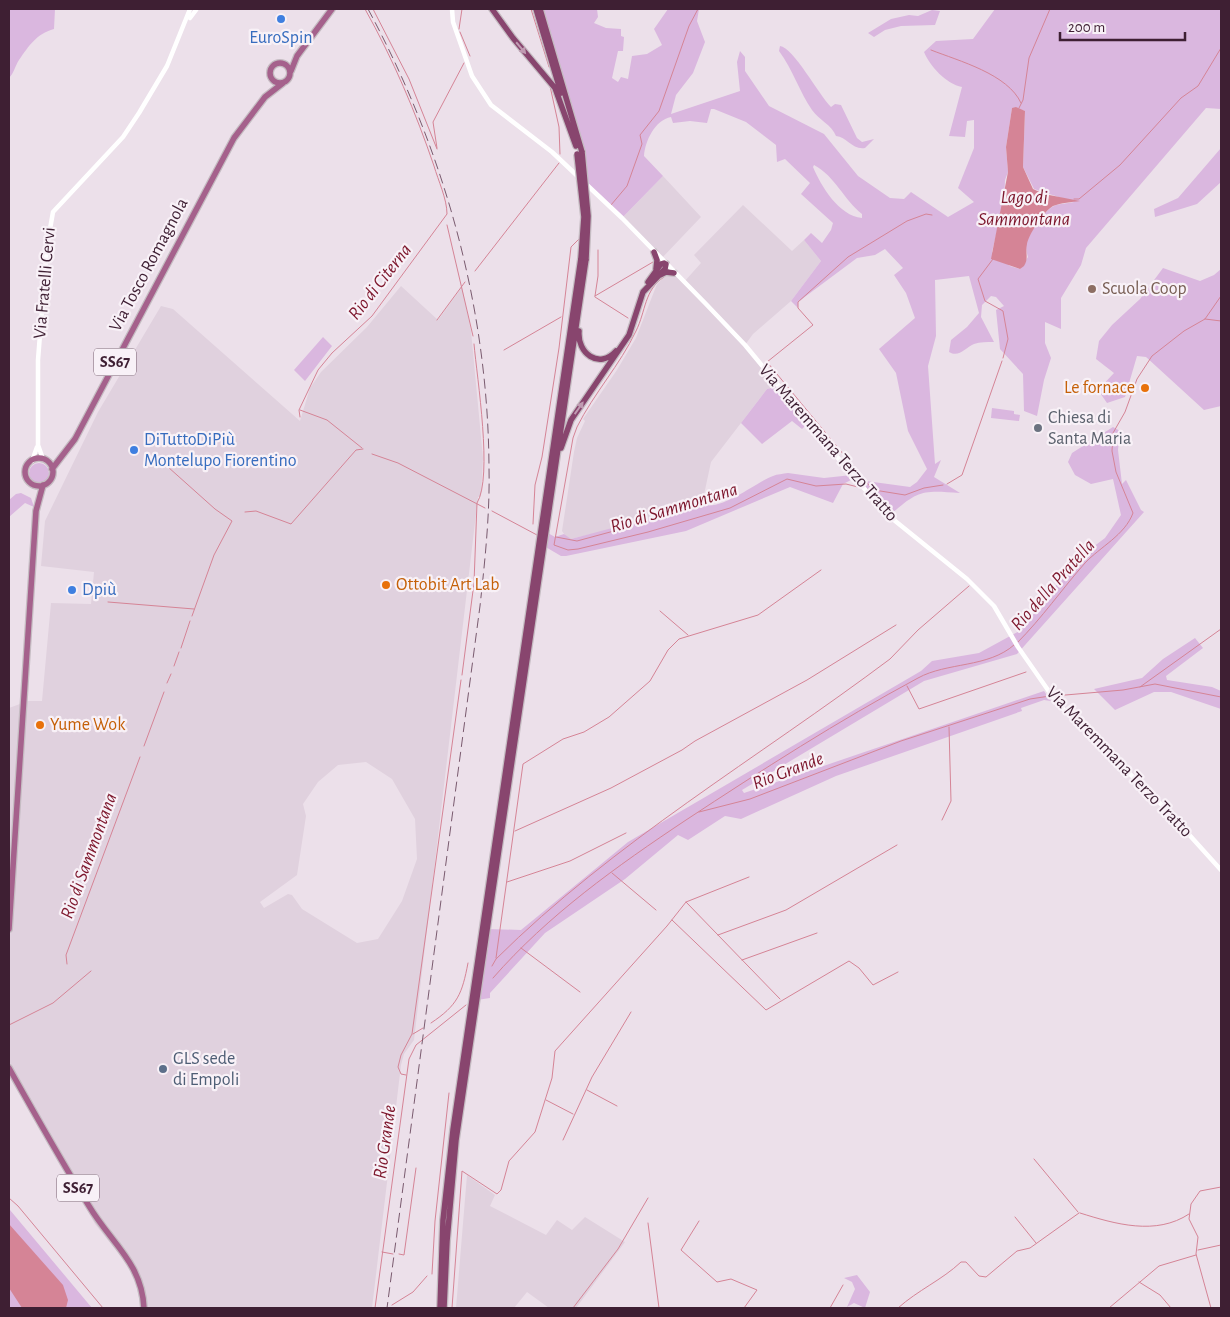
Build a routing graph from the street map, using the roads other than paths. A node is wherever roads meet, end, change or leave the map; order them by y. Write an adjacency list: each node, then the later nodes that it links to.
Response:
1 (194, 9): 21 (street, Via Fratelli Cervi)
2 (332, 9): 7 (main road, Via Tosco Romagnola / SS67)
3 (452, 9): 15 (street, Via Maremmana Terzo Tratto)
4 (492, 9): 13 (highway, one-way to 13)
5 (536, 9): 13 (highway)
6 (540, 9): 14 (highway)
7 (300, 51): 8 (main road, Via Tosco Romagnola / SS67); 9 (main road, Via Tosco Romagnola / SS67)
8 (280, 63): 9 (main road); 10 (main road, Via Tosco Romagnola / SS67)
9 (291, 71): 11 (main road, Via Tosco Romagnola / SS67)
10 (271, 77): 11 (main road); 12 (main road, Via Tosco Romagnola / SS67)
11 (283, 83): 12 (main road, Via Tosco Romagnola / SS67)
12 (265, 97): 22 (main road, Via Tosco Romagnola / SS67)
13 (576, 146): 14 (highway)
14 (580, 153): 16 (highway, bridge)
15 (654, 252): 17 (street, Via Maremmana Terzo Tratto); 20 (highway)
16 (583, 258): 18 (highway); 34 (highway)
17 (665, 264): 19 (street, Via Maremmana Terzo Tratto); 20 (highway)
18 (584, 272): 20 (highway); 26 (highway)
19 (674, 273): 20 (highway); 30 (street, Via Maremmana Terzo Tratto)
20 (655, 275): 26 (highway, one-way to 20)
21 (38, 445): 23 (street, Via Fratelli Cervi); 24 (street, Via Fratelli Cervi)
22 (67, 450): 24 (main road, Via Tosco Romagnola / SS67); 25 (main road, Via Tosco Romagnola / SS67)
23 (32, 461): 24 (main road, Via Tosco Romagnola / SS67); 27 (main road, SS67)
24 (45, 461): 25 (main road)
25 (52, 469): 28 (main road, Via Tosco Romagnola / SS67)
26 (555, 469): 35 (highway)
27 (34, 485): 28 (main road); 29 (main road, SS67)
28 (43, 485): 29 (main road, SS67)
29 (36, 511): 31 (main road, SS67)
30 (1221, 870)
31 (9, 929)
32 (9, 1068): 33 (main road, SS67)
33 (144, 1308)
34 (440, 1308)
35 (444, 1308)

